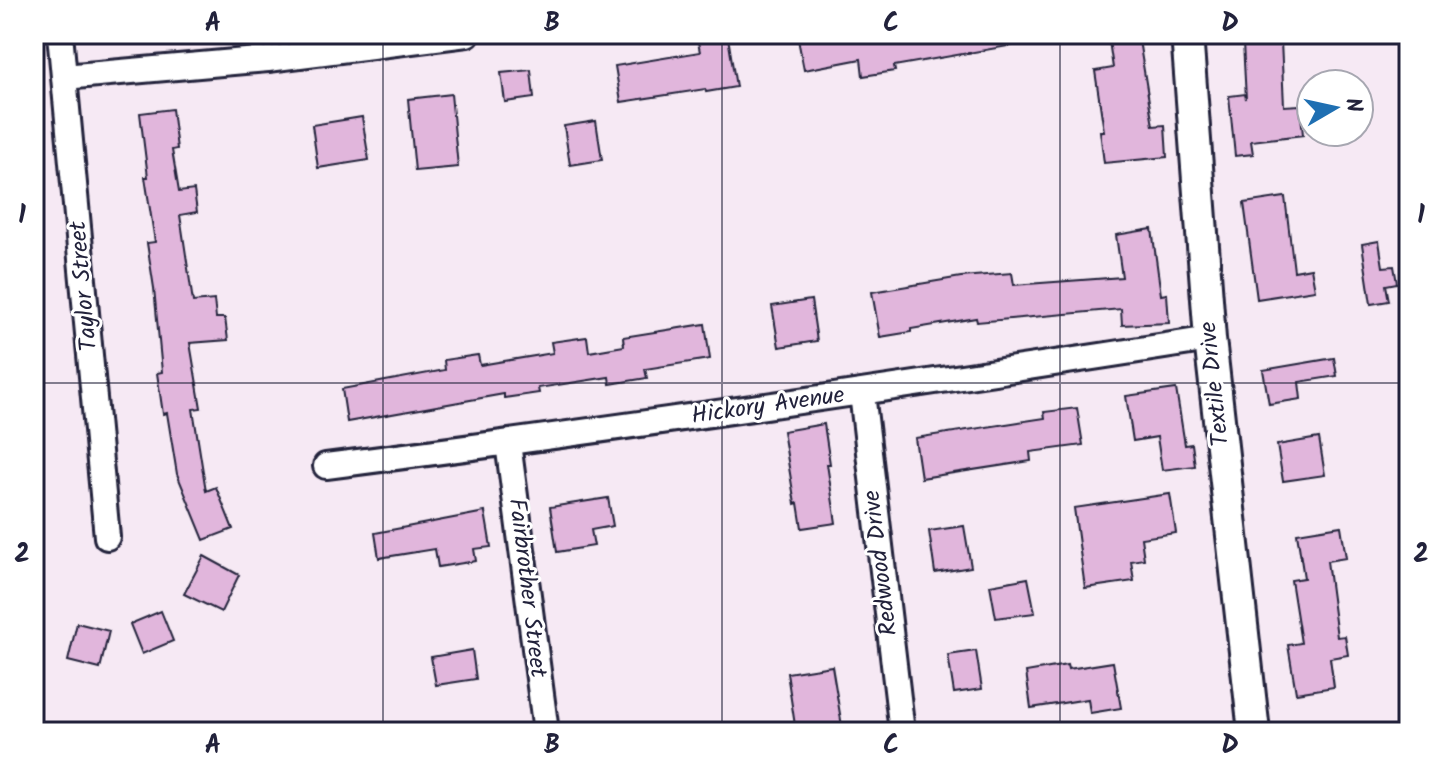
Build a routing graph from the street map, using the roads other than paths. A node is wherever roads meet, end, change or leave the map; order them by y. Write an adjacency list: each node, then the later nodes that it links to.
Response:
1 (60, 34): 4 (street, Taylor Street)
2 (467, 34): 4 (street)
3 (1187, 34): 5 (street, Textile Drive)
4 (64, 77): 9 (street, Taylor Street)
5 (1210, 339): 6 (street, Hickory Avenue); 12 (street, Textile Drive)
6 (862, 393): 7 (street, Hickory Avenue); 11 (street, Redwood Drive)
7 (508, 443): 8 (street, Hickory Avenue); 10 (street, Fairbrother Street)
8 (326, 466)
9 (107, 537)
10 (546, 732)
11 (902, 732)
12 (1254, 732)

